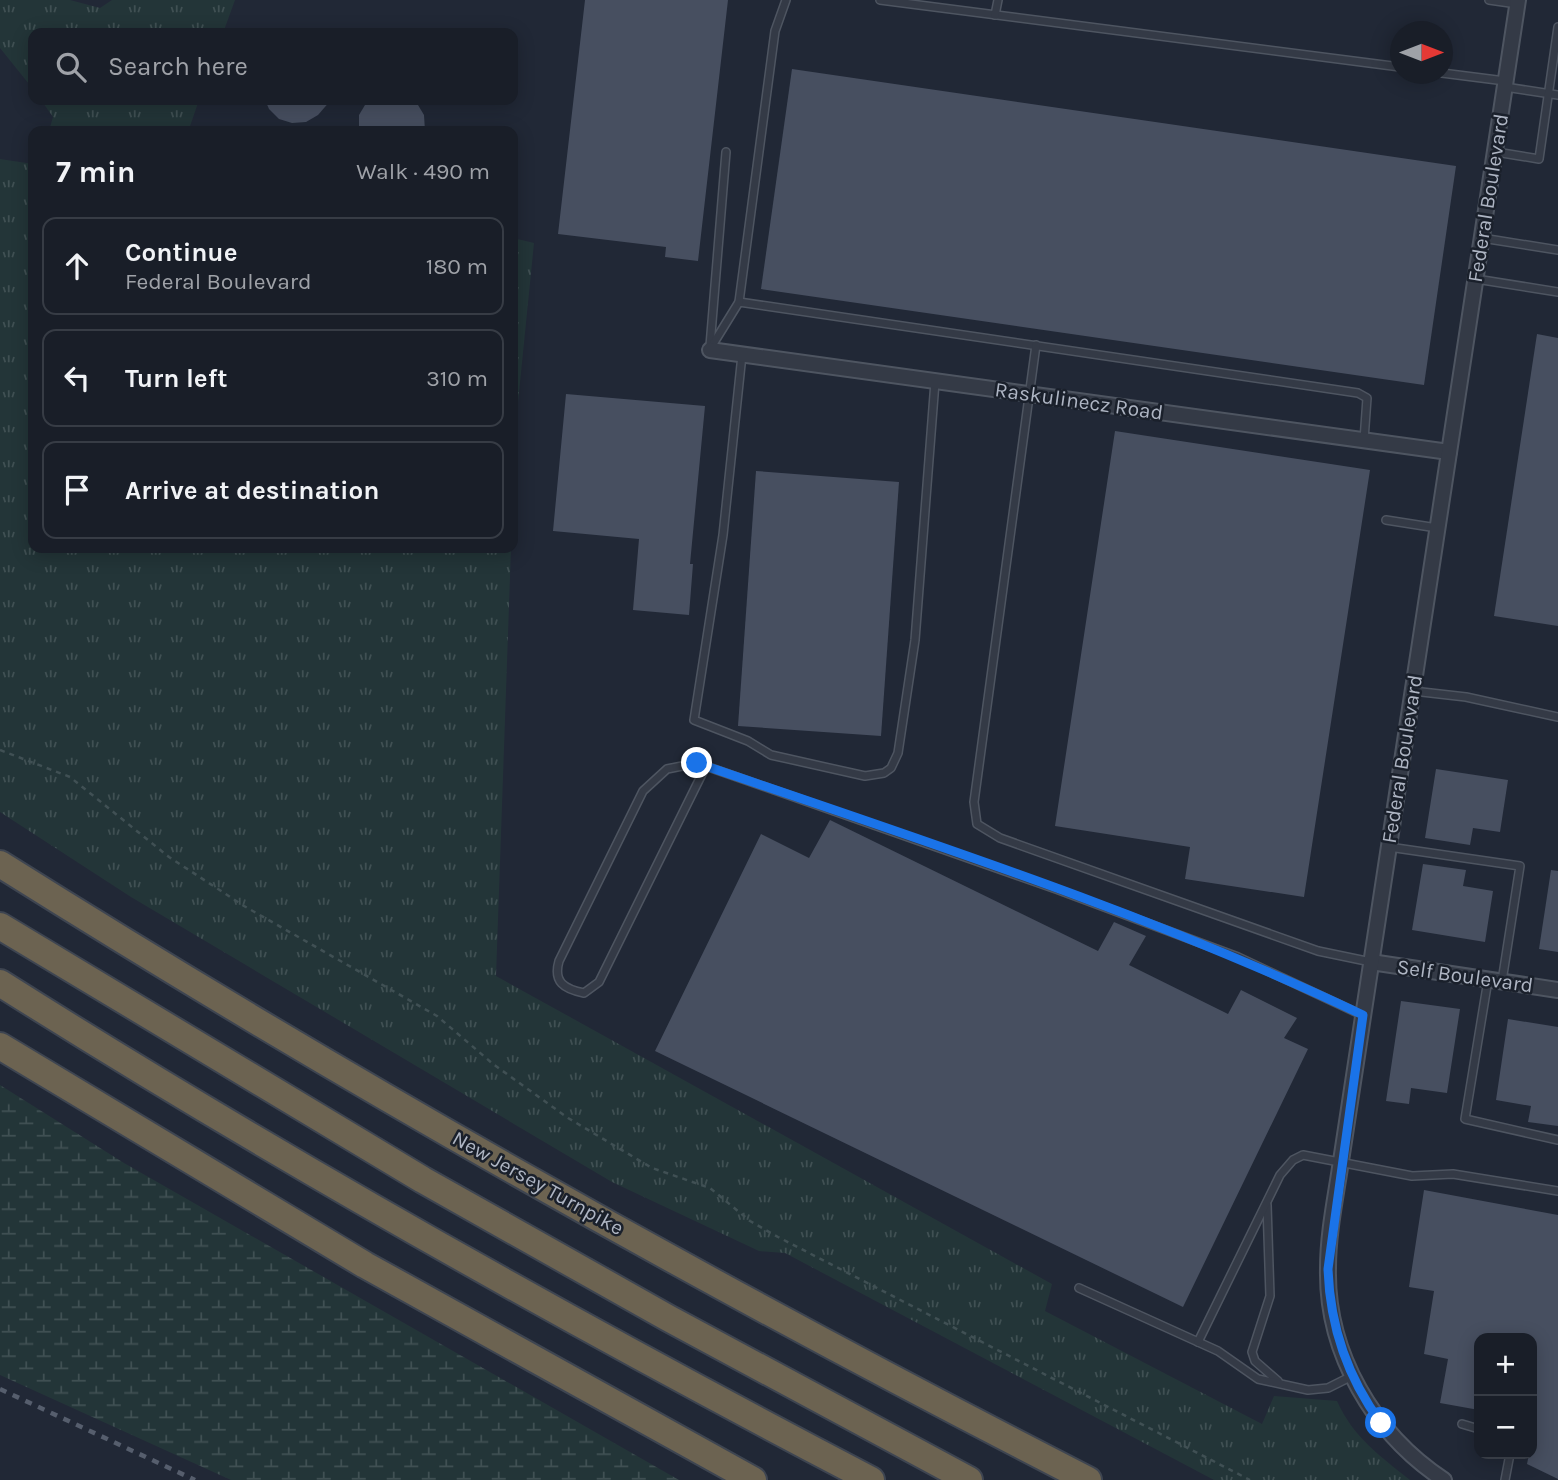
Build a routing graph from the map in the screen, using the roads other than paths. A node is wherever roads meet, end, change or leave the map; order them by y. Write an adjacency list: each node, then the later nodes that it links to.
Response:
1 (786, 0): 19 (lane)
2 (880, 0): 6 (lane)
3 (998, 0): 6 (lane)
4 (1489, 0): 5 (lane)
5 (1517, 2): 10 (street, Federal Boulevard)
6 (995, 15): 8 (lane)
7 (1558, 27): 11 (lane)
8 (1390, 66)
9 (1453, 75): 10 (lane)
10 (1505, 84): 11 (lane); 13 (street, Federal Boulevard)
11 (1549, 93): 12 (lane); 13 (lane)
12 (1558, 95)
13 (1495, 151): 15 (street, Federal Boulevard)
14 (726, 152): 21 (lane)
15 (1481, 238): 16 (lane); 17 (street, Federal Boulevard)
16 (1558, 250)
17 (1475, 279): 18 (lane); 26 (street, Federal Boulevard)
18 (1556, 292)
19 (739, 302): 20 (lane); 21 (lane)
20 (1036, 345): 24 (lane); 25 (lane)
21 (710, 350): 22 (street, Raskulinecz Road)
22 (742, 354): 23 (street, Raskulinecz Road); 23 (lane)
23 (935, 380): 24 (street, Raskulinecz Road)
24 (1030, 394): 25 (street, Raskulinecz Road); 35 (lane)
25 (1364, 440): 26 (street, Raskulinecz Road)
26 (1449, 452): 28 (street, Federal Boulevard)
27 (1386, 520): 28 (lane)
28 (1437, 528): 29 (street, Federal Boulevard)
29 (1413, 691): 30 (lane); 32 (street, Federal Boulevard)
30 (1558, 717)
31 (706, 766): 31 (lane); 39 (lane)
32 (1389, 847): 35 (street, Federal Boulevard); 36 (lane)
33 (0, 864): 55 (highway, New Jersey Turnpike)
34 (0, 926): 54 (highway)
35 (1371, 962): 36 (street, Self Boulevard); 39 (street, Federal Boulevard)
36 (1495, 980): 38 (street, Self Boulevard); 41 (lane)
37 (0, 983): 53 (highway)
38 (1558, 990)
39 (1363, 1015): 42 (street, Federal Boulevard)
40 (0, 1046): 52 (highway)
41 (1558, 1140)
42 (1341, 1161): 43 (lane); 44 (lane); 47 (street, Federal Boulevard)
43 (1558, 1191)
44 (1266, 1204): 46 (lane); 48 (lane)
45 (1079, 1288): 46 (lane)
46 (1198, 1342): 48 (lane)
47 (1352, 1376): 48 (lane); 56 (street, Federal Boulevard)
48 (1282, 1384)
49 (1462, 1424): 50 (lane)
50 (1474, 1428)
51 (1509, 1459): 57 (lane)
52 (753, 1480)
53 (871, 1480)
54 (969, 1480)
55 (1088, 1480)
56 (1444, 1480)
57 (1505, 1480)

